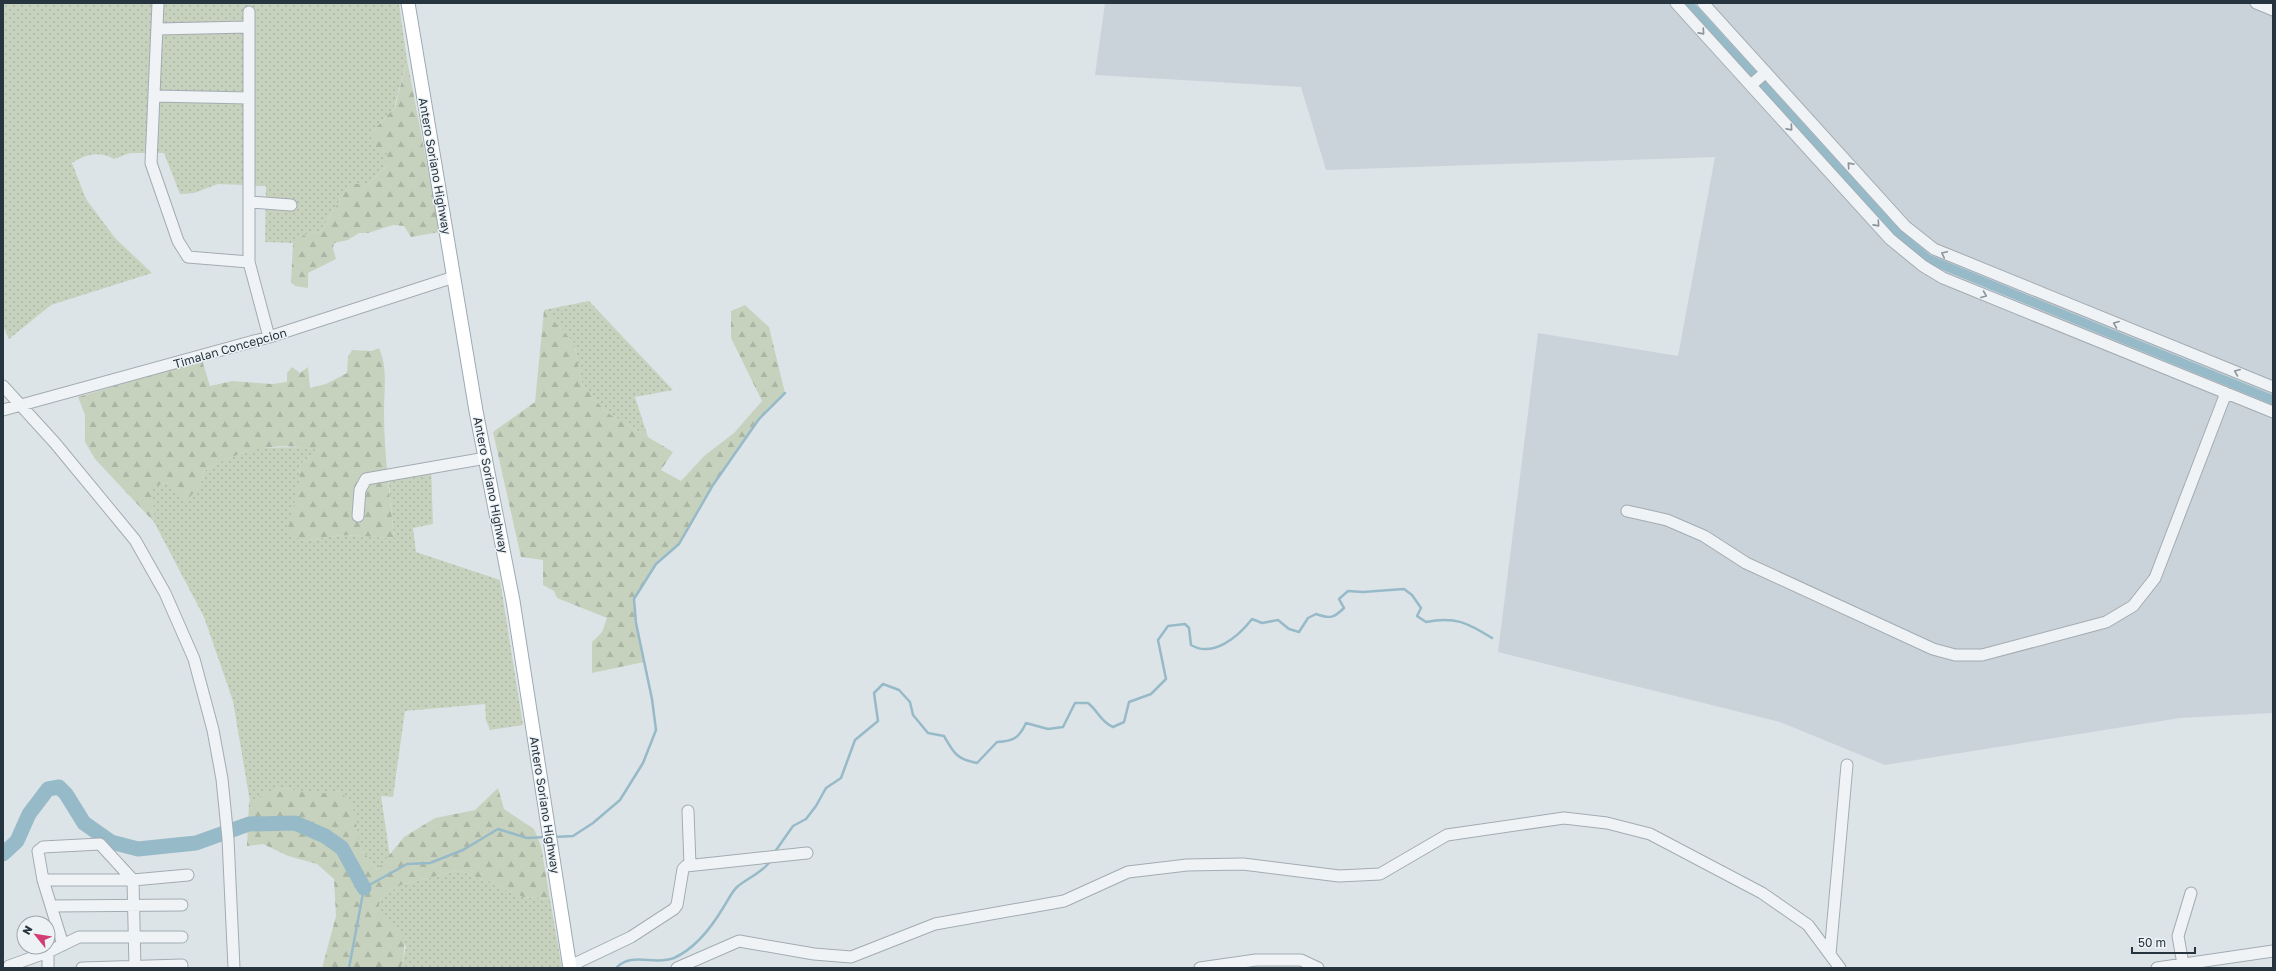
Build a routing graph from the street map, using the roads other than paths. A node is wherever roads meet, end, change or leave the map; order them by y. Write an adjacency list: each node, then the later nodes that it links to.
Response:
1 (158, 3): 9 (street)
2 (408, 3): 17 (main road, Antero Soriano Highway)
3 (1676, 3): 11 (street, one-way to 11)
4 (1703, 3): 10 (street)
5 (2256, 3): 6 (street)
6 (2273, 10)
7 (249, 12): 8 (street)
8 (249, 27): 9 (street); 13 (street)
9 (157, 29): 12 (street)
10 (1766, 72): 11 (street); 20 (street, one-way to 10)
11 (1751, 85): 21 (street, one-way to 21)
12 (154, 96): 13 (street); 16 (street)
13 (249, 98): 14 (street)
14 (249, 202): 15 (street); 16 (street)
15 (291, 205)
16 (249, 262): 18 (street)
17 (454, 277): 18 (street, Timalan Concepcion); 25 (main road, Antero Soriano Highway)
18 (269, 337): 22 (street, Timalan Concepcion)
19 (3, 386): 22 (street)
20 (2273, 387)
21 (2226, 393): 24 (street); 26 (street)
22 (21, 405): 23 (street, Timalan Concepcion); 55 (street)
23 (3, 410)
24 (2273, 412)
25 (486, 458): 27 (street); 52 (main road, Antero Soriano Highway)
26 (1627, 511)
27 (358, 516)
28 (1847, 765): 44 (street)
29 (688, 811): 31 (street)
30 (807, 853): 31 (street)
31 (690, 865): 52 (street)
32 (188, 875): 34 (street)
33 (43, 880): 34 (street); 34 (street); 37 (street)
34 (133, 880): 38 (street)
35 (2191, 893): 47 (street)
36 (182, 905): 38 (street)
37 (51, 906): 38 (street); 41 (street)
38 (134, 906): 39 (street)
39 (135, 937): 40 (street); 41 (street); 51 (street)
40 (182, 937)
41 (62, 945): 42 (street)
42 (56, 948)
43 (2273, 951): 47 (street)
44 (1830, 954): 56 (street); 59 (street)
45 (40, 955): 49 (street)
46 (48, 955): 53 (street)
47 (2183, 964): 60 (street)
48 (182, 965): 51 (street)
49 (9, 966)
50 (1232, 966): 57 (street); 58 (street)
51 (135, 967): 54 (street)
52 (570, 967)
53 (48, 968)
54 (82, 968)
55 (234, 968)
56 (677, 968)
57 (1200, 968)
58 (1318, 968)
59 (1840, 968)
60 (2157, 968)

